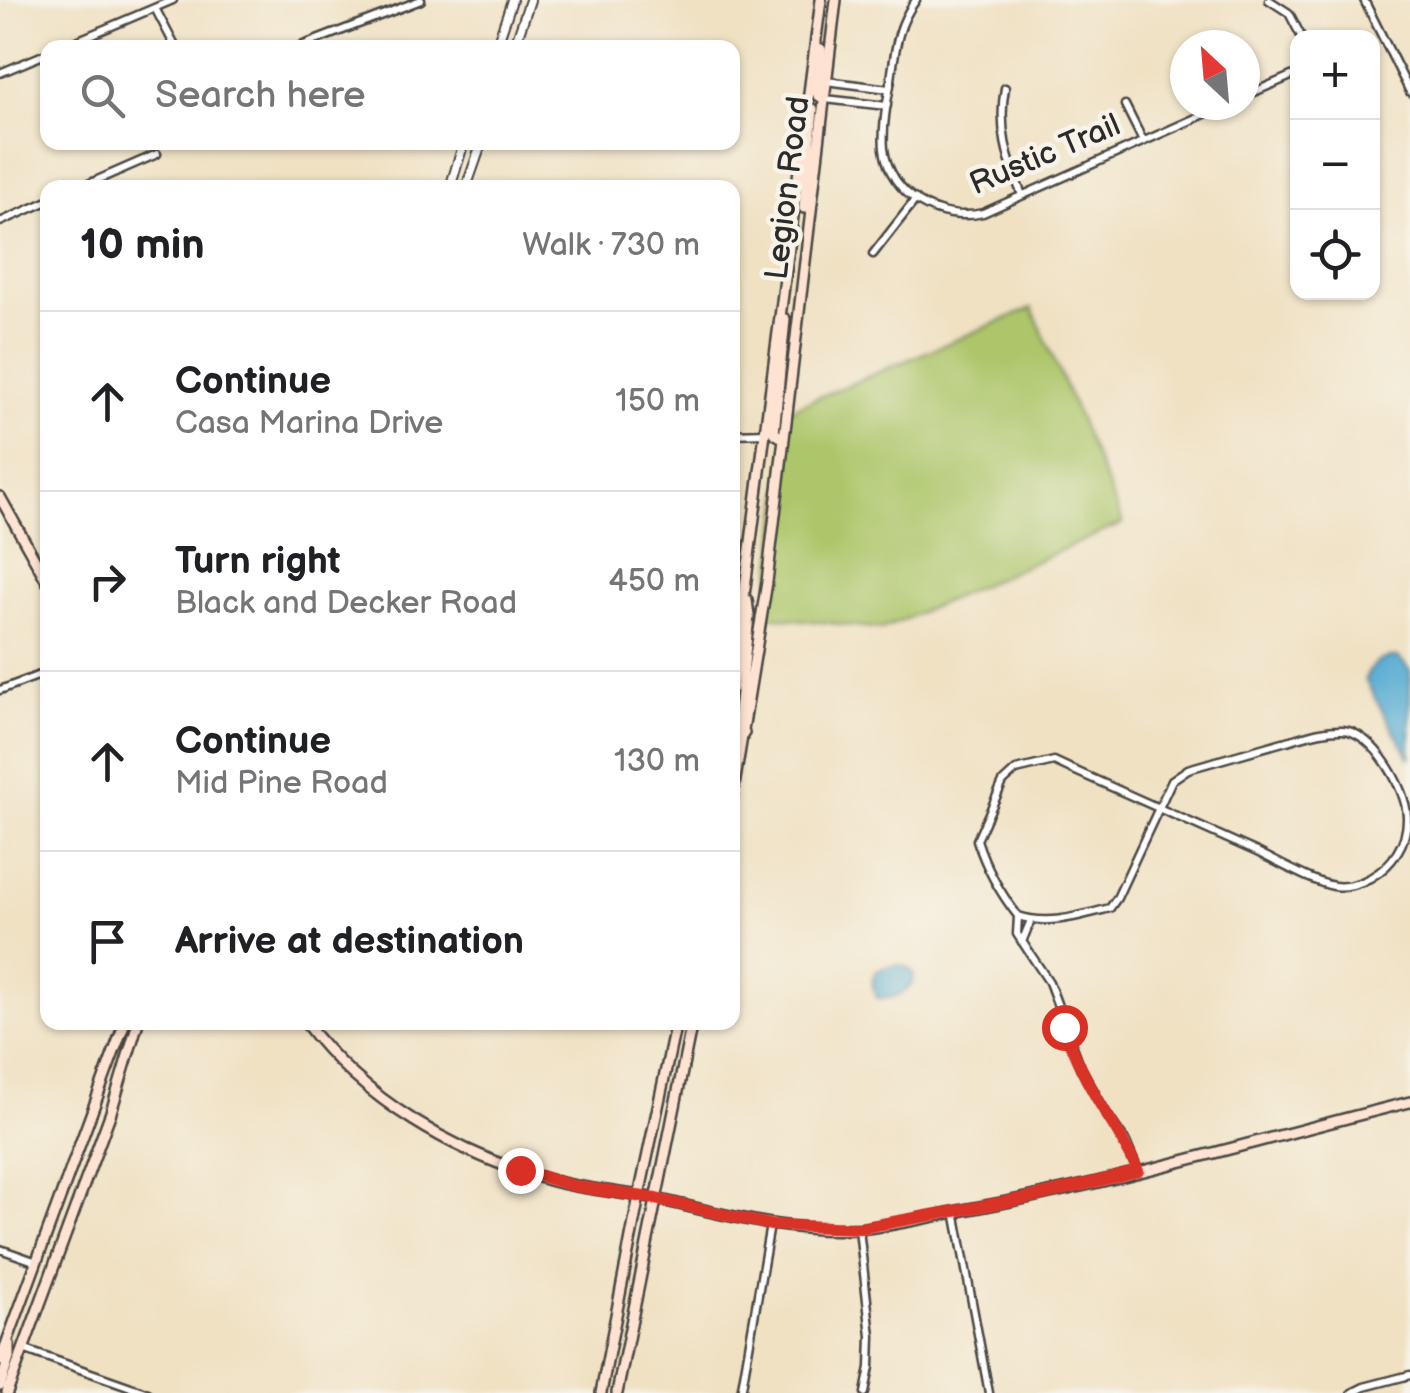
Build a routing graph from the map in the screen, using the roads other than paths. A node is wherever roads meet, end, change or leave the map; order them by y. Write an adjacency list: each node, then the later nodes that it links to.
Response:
1 (173, 0): 10 (street)
2 (421, 0): 16 (street)
3 (512, 0): 17 (street)
4 (530, 0): 18 (street)
5 (821, 0): 11 (main road, Legion Road)
6 (836, 0): 22 (main road, Legion Road)
7 (916, 0): 24 (street)
8 (1269, 0): 12 (street)
9 (1364, 0): 13 (street)
10 (155, 8): 14 (street); 15 (street)
11 (820, 12): 27 (main road); 28 (main road, Legion Road)
12 (1298, 30)
13 (1382, 36): 26 (street)
14 (79, 40)
15 (172, 40)
16 (317, 40)
17 (499, 40)
18 (517, 40)
19 (40, 56): 20 (street)
20 (0, 73)
21 (1290, 76): 25 (street)
22 (826, 81): 24 (street); 27 (main road, Legion Road)
23 (1004, 88): 39 (street)
24 (889, 89): 30 (street)
25 (1260, 89)
26 (1410, 92)
27 (824, 98): 30 (street); 43 (main road, Legion Road)
28 (809, 103): 43 (main road); 45 (main road, Legion Road)
29 (1125, 105): 32 (street)
30 (887, 106): 40 (street)
31 (1191, 120): 32 (street, Rustic Trail)
32 (1143, 141): 39 (street, Rustic Trail)
33 (462, 150): 37 (street)
34 (479, 150): 38 (street)
35 (157, 154): 36 (street)
36 (97, 180)
37 (452, 180)
38 (469, 180)
39 (1022, 195): 40 (street, Rustic Trail)
40 (916, 199): 44 (street)
41 (40, 204): 42 (street)
42 (0, 222)
43 (806, 244): 48 (main road, Legion Road)
44 (873, 254)
45 (781, 312): 46 (main road, Legion Road); 48 (main road)
46 (766, 433): 47 (street); 51 (main road, Legion Road)
47 (740, 434)
48 (783, 438): 57 (main road, Legion Road)
49 (0, 498): 50 (main road)
50 (40, 570)
51 (746, 587): 52 (main road, Legion Road); 55 (main road)
52 (740, 630)
53 (40, 675): 54 (street)
54 (0, 690)
55 (740, 695)
56 (740, 732): 57 (main road)
57 (744, 733): 58 (main road, Legion Road)
58 (740, 755)
59 (1159, 808): 59 (street); 60 (street); 61 (street)
60 (1018, 916): 61 (street); 62 (street)
61 (1031, 920): 63 (street)
62 (1016, 926): 63 (street); 64 (street)
63 (1028, 932): 64 (street)
64 (1022, 942): 71 (street)
65 (123, 1030): 78 (main road)
66 (136, 1030): 80 (main road)
67 (311, 1030): 72 (main road)
68 (674, 1030): 72 (main road)
69 (688, 1030): 73 (main road)
70 (1410, 1102): 71 (main road)
71 (1138, 1171): 74 (main road)
72 (639, 1196): 73 (main road); 86 (main road)
73 (656, 1199): 75 (main road); 87 (main road)
74 (955, 1211): 76 (main road); 90 (street)
75 (770, 1225): 76 (main road); 88 (street)
76 (860, 1228): 89 (street)
77 (0, 1250): 78 (street)
78 (37, 1262): 79 (main road)
79 (9, 1336): 81 (main road); 83 (main road)
80 (23, 1349): 84 (main road); 85 (street)
81 (0, 1361)
82 (1410, 1375): 91 (street)
83 (0, 1386)
84 (7, 1393)
85 (148, 1393)
86 (601, 1393)
87 (617, 1393)
88 (740, 1393)
89 (865, 1393)
90 (988, 1393)
91 (1352, 1393)

